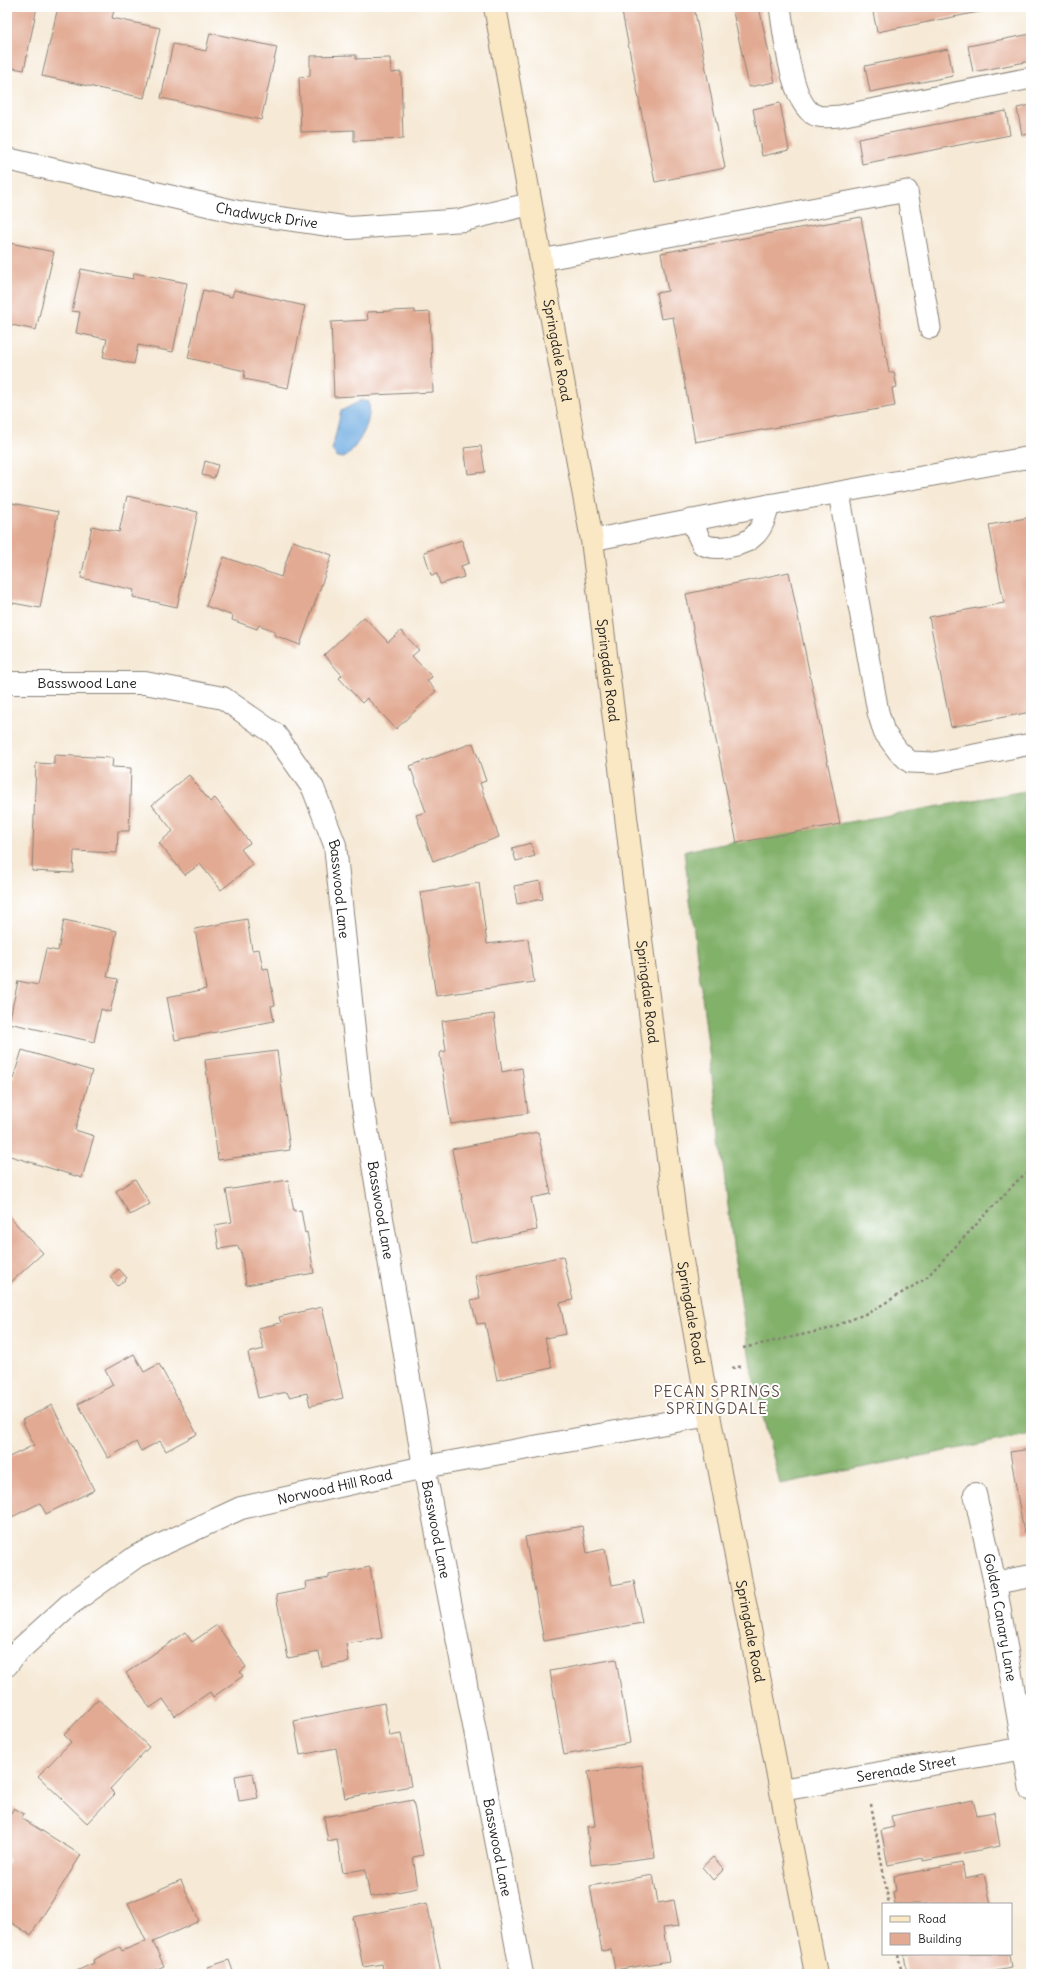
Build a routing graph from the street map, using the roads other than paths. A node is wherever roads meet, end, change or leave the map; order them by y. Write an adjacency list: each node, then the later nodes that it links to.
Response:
1 (495, 7): 5 (main road, Springdale Road)
2 (780, 7): 3 (lane)
3 (1031, 78)
4 (7, 159): 5 (street, Chadwyck Drive)
5 (530, 204): 6 (main road, Springdale Road)
6 (541, 260): 7 (lane); 12 (main road, Springdale Road)
7 (930, 328)
8 (1031, 457): 9 (lane)
9 (839, 493): 10 (lane); 14 (lane)
10 (769, 505): 11 (lane); 11 (lane)
11 (691, 520): 12 (lane)
12 (592, 540): 15 (main road, Springdale Road)
13 (7, 683): 16 (street, Basswood Lane)
14 (1031, 744)
15 (709, 1415): 16 (street, Norwood Hill Road); 22 (main road, Springdale Road)
16 (424, 1467): 20 (street, Norwood Hill Road); 24 (street, Basswood Lane)
17 (975, 1494): 19 (street, Golden Canary Lane)
18 (1031, 1576): 19 (street)
19 (995, 1583): 21 (street, Golden Canary Lane)
20 (7, 1665)
21 (1027, 1748): 22 (street, Serenade Street); 23 (street, Golden Canary Lane)
22 (781, 1790): 25 (main road, Springdale Road)
23 (1031, 1790)
24 (522, 1974)
25 (816, 1974)

